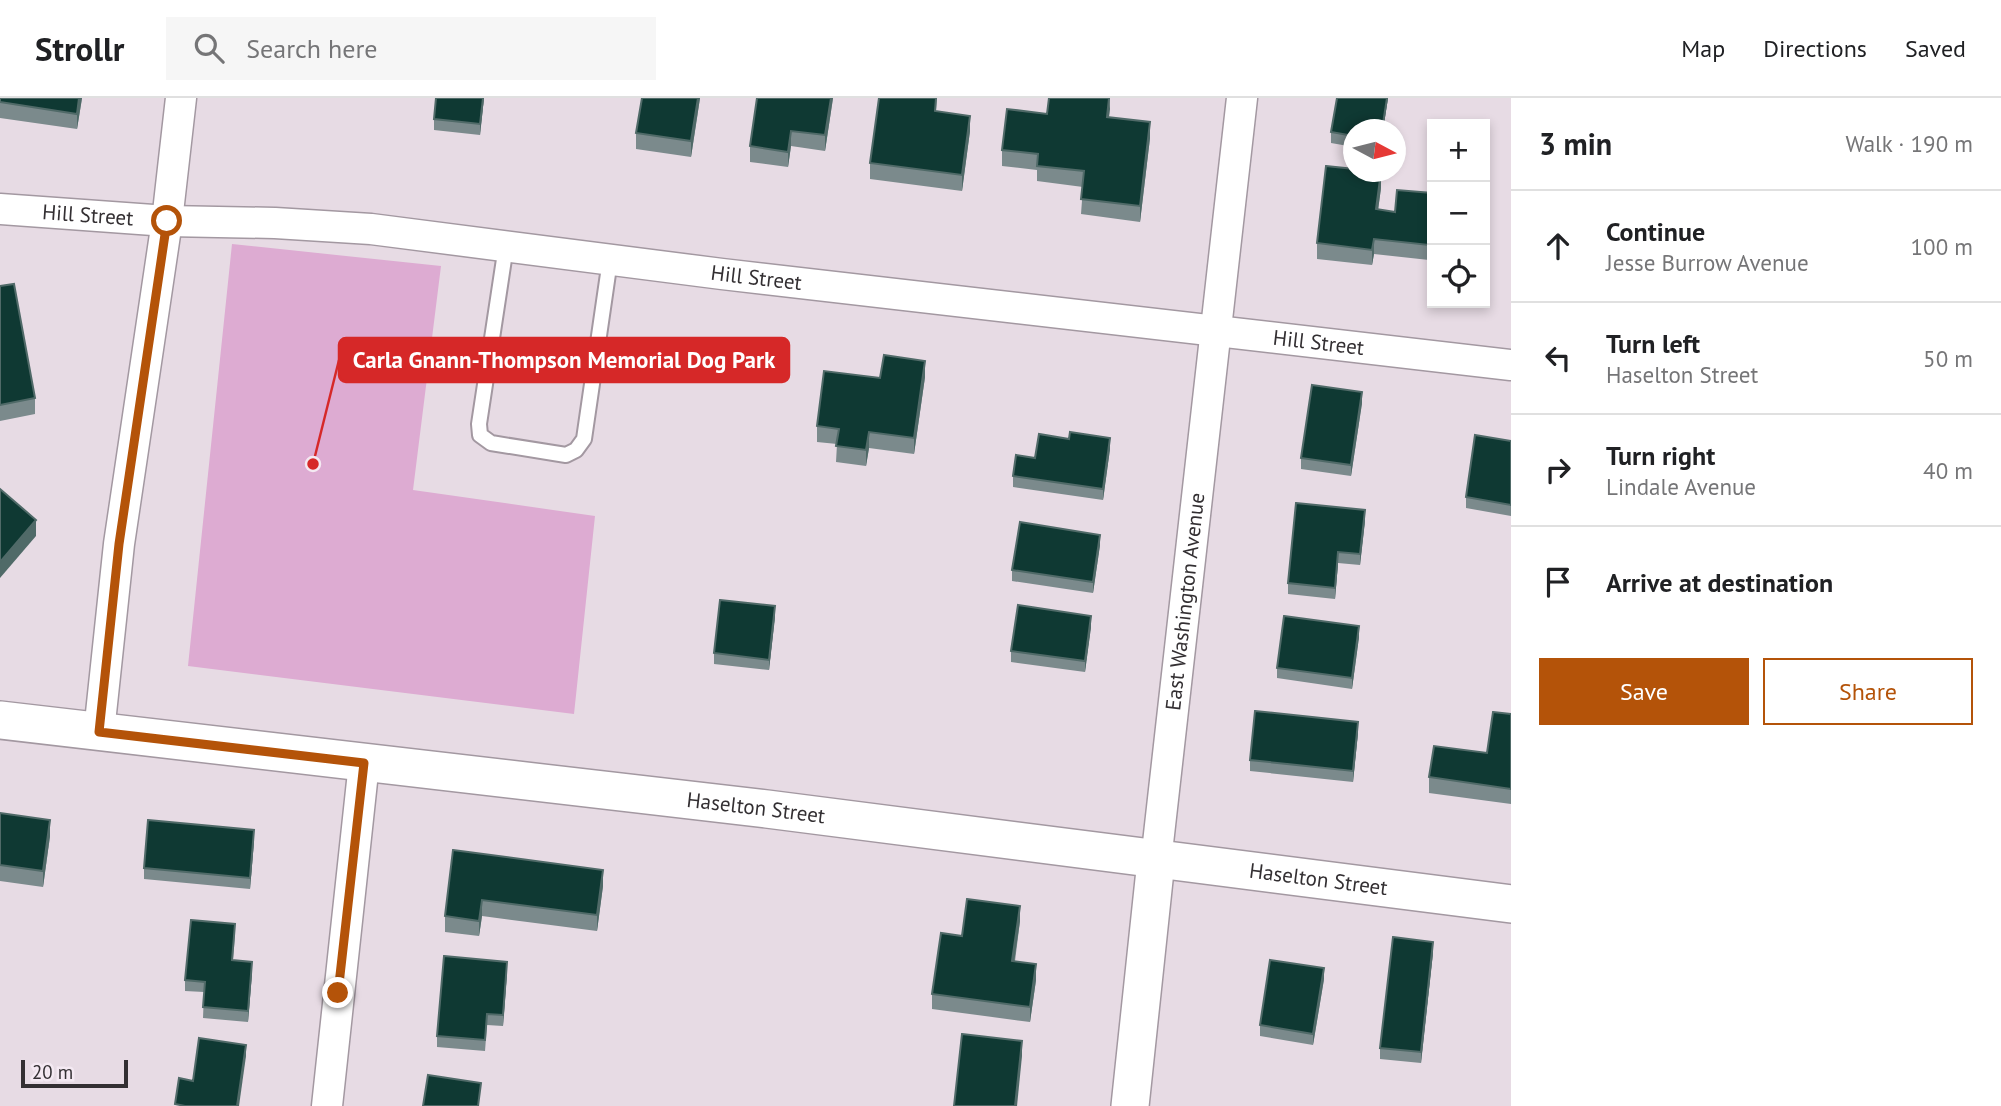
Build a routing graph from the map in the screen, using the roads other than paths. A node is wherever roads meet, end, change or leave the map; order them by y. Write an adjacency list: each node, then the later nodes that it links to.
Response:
1 (181, 98): 4 (street)
2 (1242, 98): 7 (street, East Washington Avenue)
3 (0, 209): 4 (street, Hill Street)
4 (167, 221): 5 (street, Hill Street); 10 (street)
5 (506, 246): 6 (street, Hill Street); 6 (lane)
6 (610, 260): 7 (street, Hill Street)
7 (1214, 332): 8 (street, Hill Street); 12 (street, East Washington Avenue)
8 (1511, 365)
9 (0, 720): 10 (street, Haselton Street)
10 (99, 732): 11 (street, Haselton Street)
11 (364, 763): 12 (street, Haselton Street); 14 (street)
12 (1156, 861): 13 (street, Haselton Street); 15 (street, East Washington Avenue)
13 (1511, 904)
14 (327, 1106)
15 (1130, 1106)

